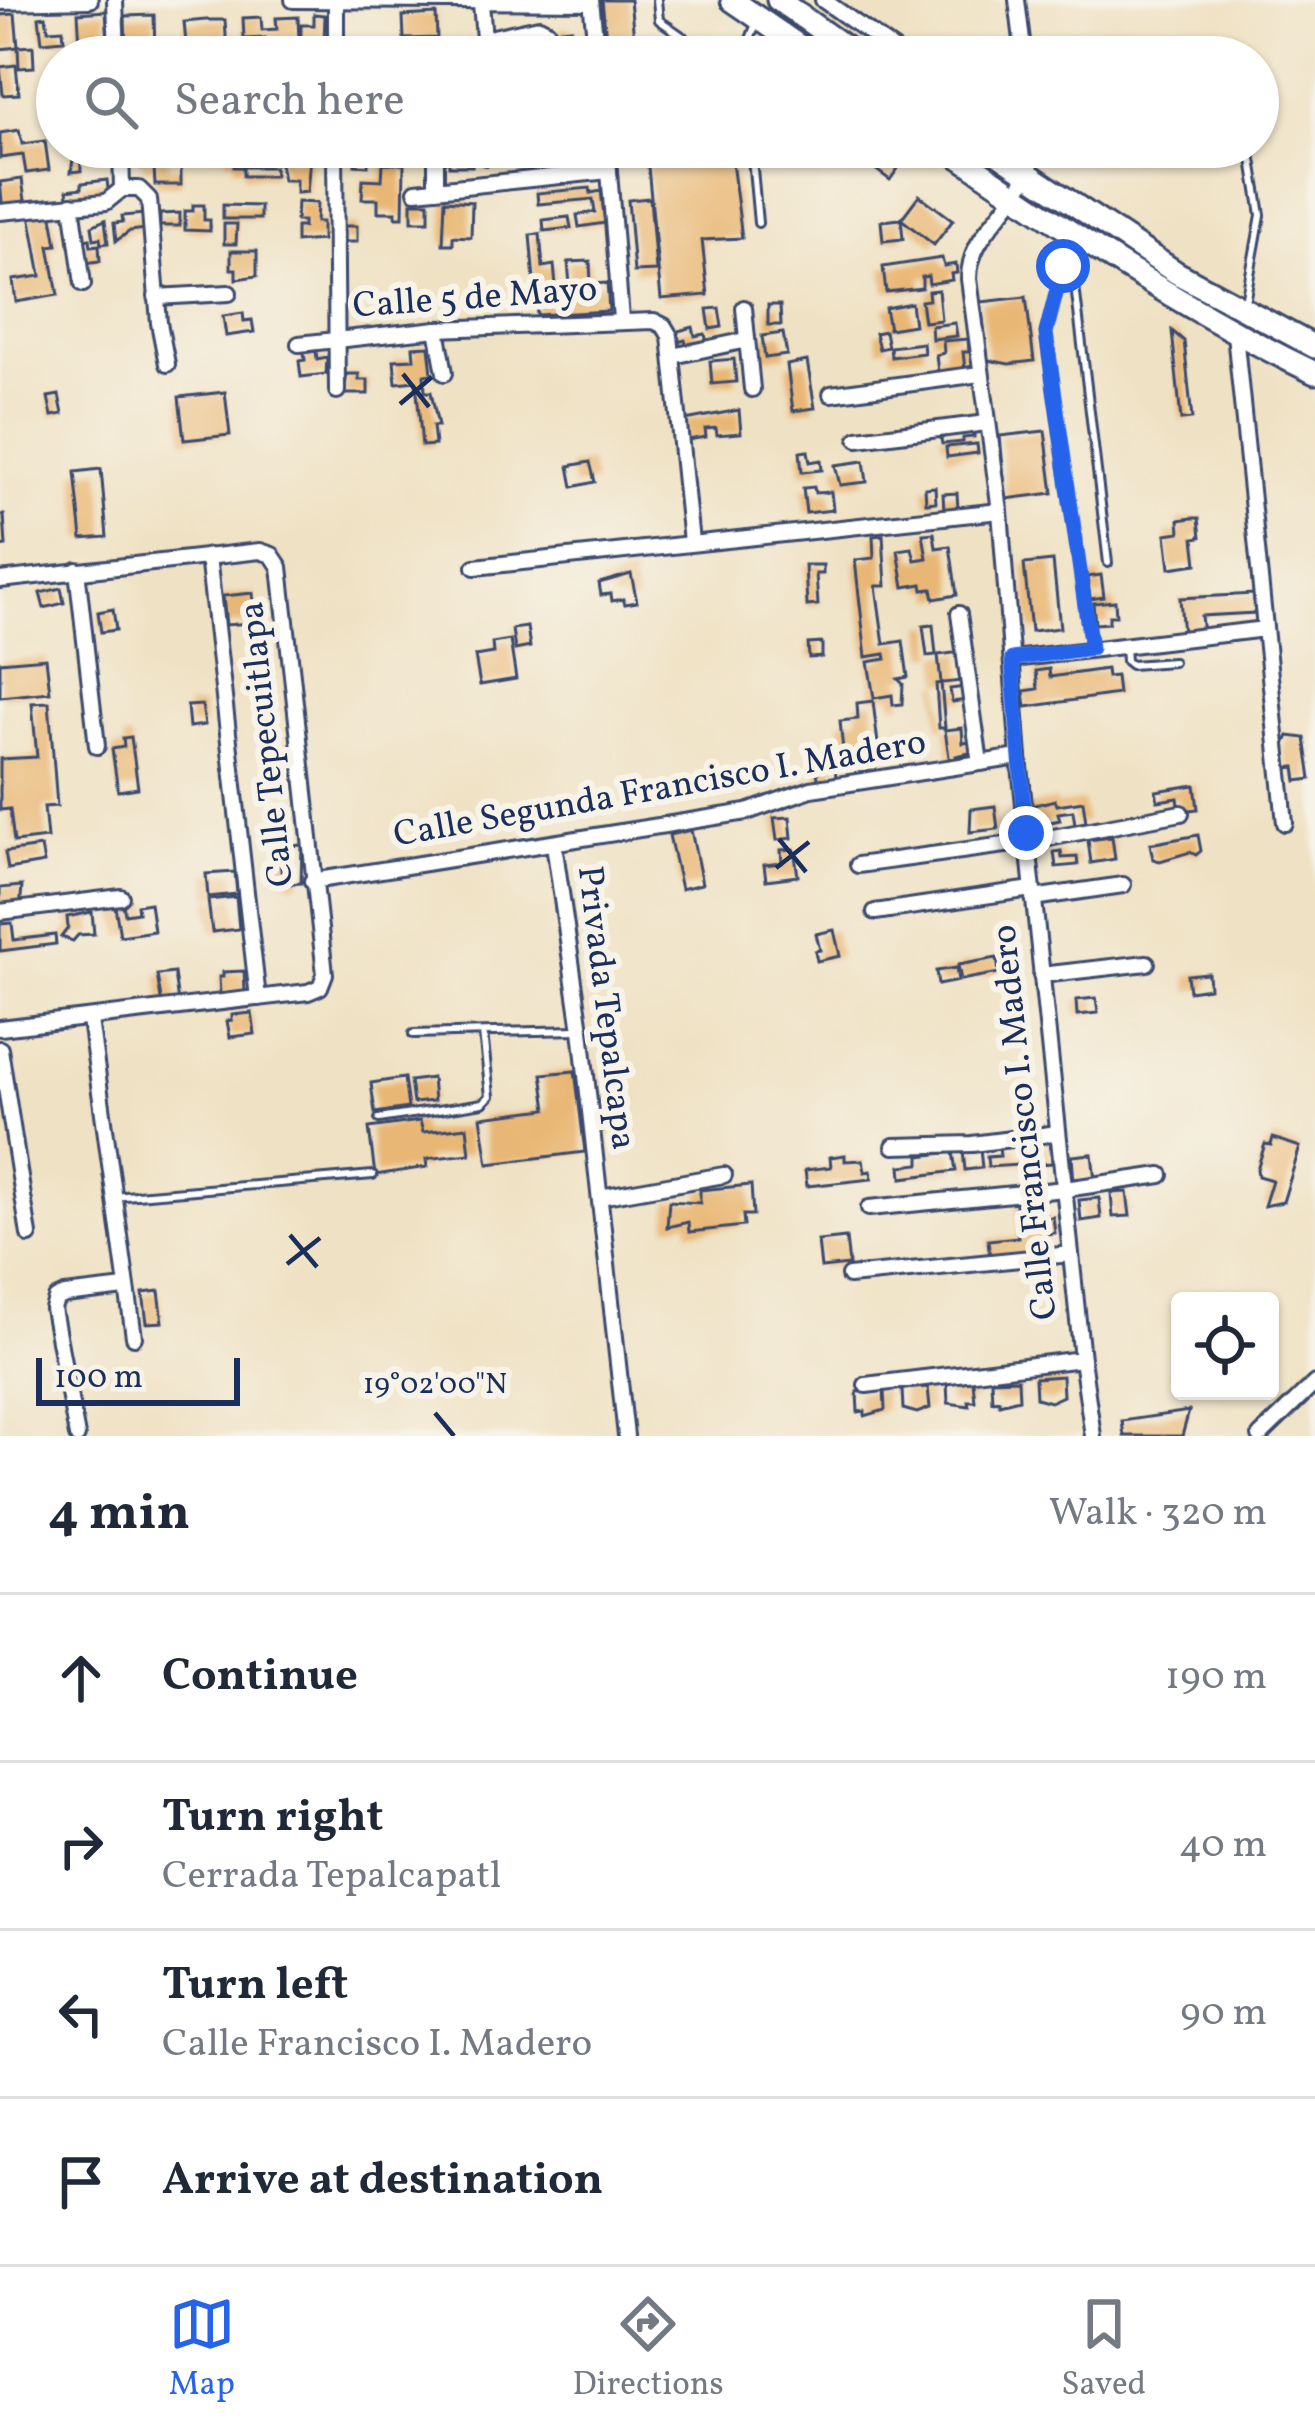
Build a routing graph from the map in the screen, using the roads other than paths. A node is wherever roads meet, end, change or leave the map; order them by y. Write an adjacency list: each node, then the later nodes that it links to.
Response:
1 (89, 0): 11 (street)
2 (116, 0): 14 (street)
3 (293, 0): 4 (street)
4 (336, 0): 12 (street); 15 (street)
5 (657, 0): 20 (lane)
6 (732, 0): 13 (main road)
7 (778, 0): 23 (main road)
8 (823, 0): 24 (street)
9 (1017, 0): 25 (street)
10 (591, 1): 12 (street); 19 (street)
11 (0, 2)
12 (488, 3): 16 (street)
13 (758, 18): 21 (lane); 22 (main road)
14 (117, 36)
15 (336, 36)
16 (490, 36)
17 (495, 36): 18 (street)
18 (548, 36)
19 (595, 36)
20 (682, 36)
21 (749, 36)
22 (784, 36)
23 (829, 36)
24 (874, 36)
25 (1021, 36)
26 (121, 168): 38 (street)
27 (335, 168): 53 (street, Calle 5 de Mayo)
28 (436, 168): 37 (street)
29 (609, 168): 35 (street)
30 (753, 168): 43 (lane)
31 (976, 168): 40 (main road)
32 (1018, 168): 36 (main road)
33 (1030, 168): 36 (street, Calle Francisco I. Madero)
34 (1253, 168): 49 (lane)
35 (609, 171): 37 (street); 50 (street)
36 (1029, 176): 40 (street, Calle Francisco I. Madero); 49 (main road)
37 (436, 189): 39 (street)
38 (122, 190): 41 (street); 47 (street)
39 (416, 191)
40 (1017, 196): 44 (main road); 61 (street, Calle Francisco I. Madero)
41 (73, 204): 42 (street); 45 (street)
42 (0, 212)
43 (758, 223)
44 (1074, 246): 52 (main road); 70 (lane); 77 (lane)
45 (83, 284)
46 (229, 293): 47 (street)
47 (156, 297): 58 (street)
48 (744, 308): 54 (street)
49 (1243, 311): 56 (main road)
50 (621, 319): 51 (street, Calle 5 de Mayo); 57 (street)
51 (437, 329): 53 (street, Calle 5 de Mayo); 59 (street)
52 (1235, 334): 60 (main road); 75 (street)
53 (334, 339): 55 (street, Calle 5 de Mayo); 63 (street)
54 (747, 340): 57 (street); 62 (street)
55 (299, 344)
56 (1315, 347)
57 (673, 356): 68 (street)
58 (167, 364)
59 (445, 373)
60 (1315, 373)
61 (980, 374): 64 (street); 65 (street, Calle Francisco I. Madero)
62 (752, 389)
63 (337, 391)
64 (831, 394)
65 (987, 423): 66 (street); 67 (street, Calle Francisco I. Madero)
66 (858, 439)
67 (1000, 511): 68 (street); 78 (street, Calle Francisco I. Madero)
68 (691, 542): 71 (street)
69 (208, 556): 72 (street, Calle Tepecuitlapa); 88 (street, Calle Tepecuitlapa); 96 (street)
70 (1108, 563)
71 (475, 567)
72 (77, 570): 73 (street, Calle Tepecuitlapa); 80 (street)
73 (0, 580)
74 (959, 614): 82 (street)
75 (1264, 629): 76 (street); 84 (street)
76 (1125, 643): 77 (street); 79 (lane)
77 (1091, 648): 78 (street)
78 (1012, 659): 81 (street, Calle Francisco I. Madero)
79 (1174, 662)
80 (97, 746)
81 (1018, 757): 82 (street, Calle Segunda Francisco I. Madero); 85 (street, Calle Francisco I. Madero)
82 (980, 763): 86 (street, Calle Segunda Francisco I. Madero)
83 (1180, 813): 85 (street)
84 (1285, 823)
85 (1027, 842): 87 (street); 90 (street, Calle Francisco I. Madero)
86 (554, 844): 88 (street, Calle Segunda Francisco I. Madero); 99 (street, Privada Tepalcapa)
87 (858, 865)
88 (312, 881): 96 (street, Calle Tepecuitlapa)
89 (1123, 885): 90 (street)
90 (1032, 894): 93 (street); 95 (street, Calle Francisco I. Madero)
91 (121, 897): 92 (street)
92 (0, 912)
93 (874, 912)
94 (1147, 963): 95 (street)
95 (1041, 975): 104 (street, Calle Francisco I. Madero)
96 (258, 998): 97 (street)
97 (90, 1020): 98 (street); 110 (street)
98 (0, 1028)
99 (581, 1030): 100 (lane); 111 (street, Privada Tepalcapa)
100 (483, 1033): 101 (lane); 103 (lane)
101 (413, 1034)
102 (0, 1049): 113 (street)
103 (379, 1118)
104 (1058, 1133): 105 (street); 109 (street, Calle Francisco I. Madero)
105 (893, 1146)
106 (1161, 1174): 109 (street)
107 (373, 1175): 110 (lane)
108 (724, 1175): 111 (street, Privada Tepalcapa)
109 (1065, 1189): 112 (street); 114 (street, Calle Francisco I. Madero)
110 (113, 1197): 116 (street)
111 (600, 1197): 122 (street)
112 (869, 1208)
113 (29, 1235)
114 (1071, 1254): 115 (street); 118 (street, Calle Francisco I. Madero)
115 (849, 1276)
116 (125, 1288): 117 (street); 121 (street)
117 (134, 1336)
118 (1082, 1359): 120 (street); 123 (street, Calle Francisco I. Madero)
119 (1315, 1383): 124 (street)
120 (866, 1385)
121 (77, 1436)
122 (626, 1436)
123 (1094, 1436)
124 (1260, 1436)

